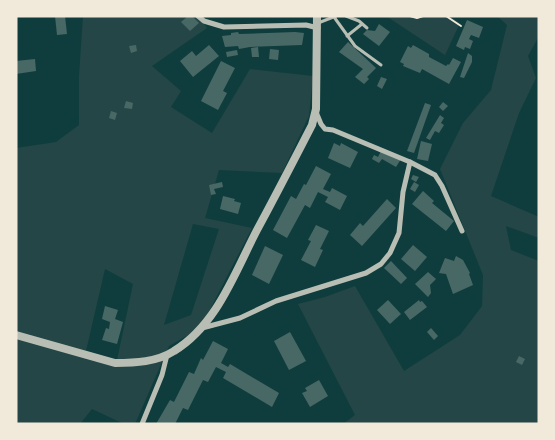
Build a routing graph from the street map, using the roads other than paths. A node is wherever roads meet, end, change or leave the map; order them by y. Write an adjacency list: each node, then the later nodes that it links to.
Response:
1 (198, 16): 4 (street)
2 (346, 16): 5 (lane)
3 (335, 17): 4 (lane); 7 (lane)
4 (317, 23): 9 (street)
5 (362, 24): 6 (lane); 7 (lane)
6 (367, 28)
7 (347, 36): 8 (lane)
8 (381, 65)
9 (316, 109): 10 (street); 12 (street)
10 (410, 162): 11 (street); 12 (street)
11 (462, 231)
12 (202, 328): 14 (street)
13 (16, 335): 14 (street)
14 (167, 355): 15 (street)
15 (142, 424)

